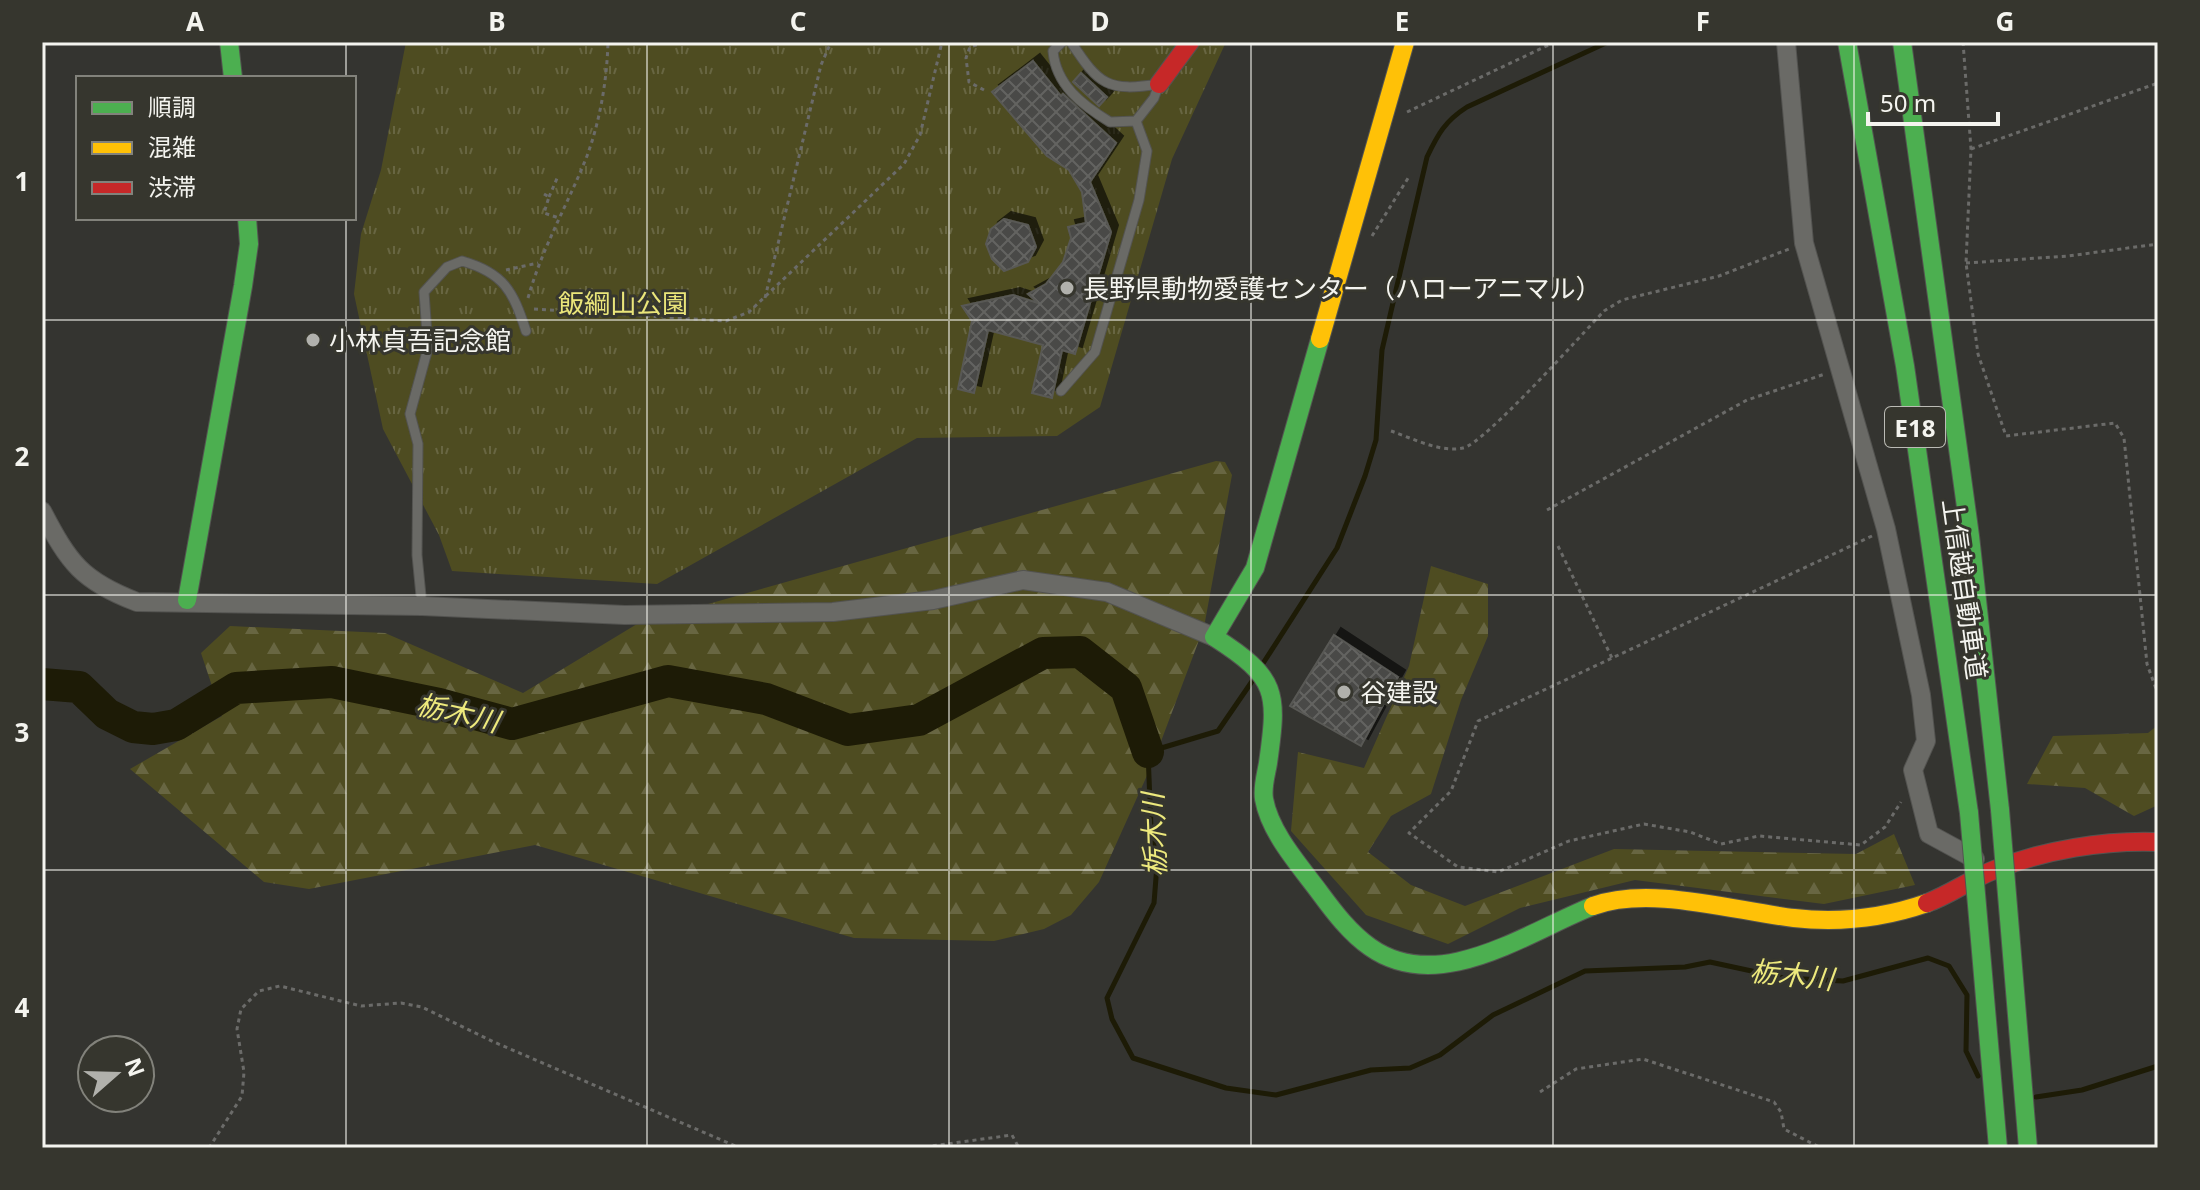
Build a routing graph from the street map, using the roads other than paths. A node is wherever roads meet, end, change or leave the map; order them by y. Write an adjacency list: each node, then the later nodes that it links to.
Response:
1 (229, 42): 9 (main road)
2 (1062, 42): 11 (lane)
3 (1071, 42): 10 (lane)
4 (1190, 42): 10 (main road)
5 (1405, 42): 18 (main road)
6 (1786, 42): 20 (street)
7 (1847, 42): 21 (main road, 上信越自動車道 / E18, bridge)
8 (1902, 42): 22 (main road, 上信越自動車道 / E18, bridge)
9 (233, 76)
10 (1159, 84): 11 (lane)
11 (1136, 121): 14 (lane)
12 (247, 220): 16 (main road)
13 (526, 331): 17 (lane)
14 (1061, 391)
15 (42, 511): 16 (street)
16 (187, 600): 17 (street)
17 (422, 606): 18 (street)
18 (1214, 637): 20 (main road)
19 (2158, 842): 20 (main road)
20 (1994, 870)
21 (1998, 1148)
22 (2028, 1148)

